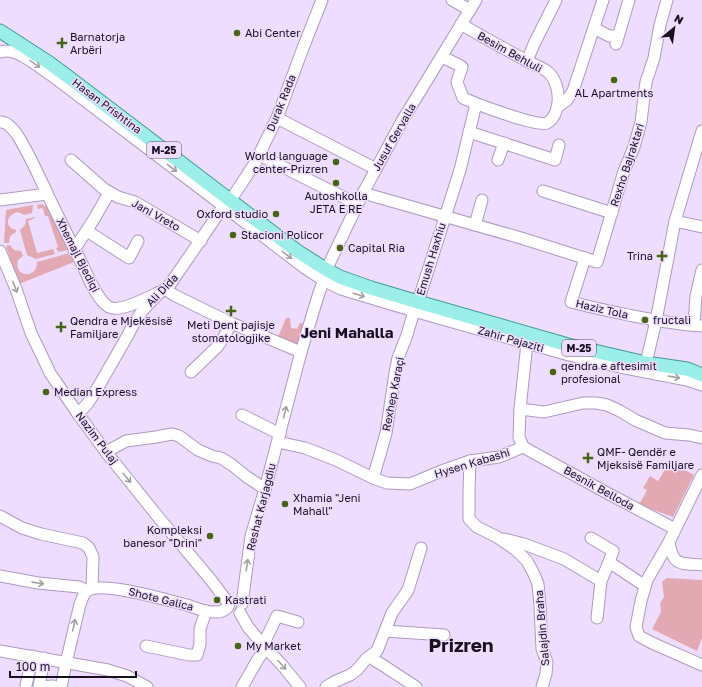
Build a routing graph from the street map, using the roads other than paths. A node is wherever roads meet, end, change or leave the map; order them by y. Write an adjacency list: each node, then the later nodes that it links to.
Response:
1 (322, 0): 17 (street, Durak Rada)
2 (452, 0): 8 (street)
3 (476, 0): 8 (street, Jusuf Gervalla)
4 (556, 0): 14 (street)
5 (603, 0): 10 (street)
6 (629, 0): 10 (street)
7 (667, 0): 35 (street, Rexho Bajraktari)
8 (470, 10): 9 (street, Jusuf Gervalla)
9 (461, 24): 13 (street, Jusuf Gervalla); 14 (street, Besim Behluli)
10 (594, 28): 16 (street)
11 (0, 31): 33 (main road, Hasan Prishtina / M-25)
12 (0, 52): 33 (street, Hasan Prishtina, one-way to 33)
13 (442, 56): 15 (street); 26 (street, Jusuf Gervalla)
14 (527, 61): 16 (street, Besim Behluli)
15 (476, 104): 16 (street); 20 (street)
16 (557, 107)
17 (276, 118): 23 (street, Durak Rada); 26 (street)
18 (0, 122): 30 (street, Xhemajl Bjediqi)
19 (702, 131): 37 (street)
20 (469, 132): 21 (street); 36 (street)
21 (504, 143): 22 (street); 25 (street)
22 (560, 145)
23 (259, 155): 33 (street, Durak Rada); 34 (street)
24 (71, 160): 28 (street, Jani Vreto)
25 (498, 160)
26 (376, 169): 29 (street, Jusuf Gervalla)
27 (543, 191): 35 (street, Rexho Bajraktari)
28 (109, 193): 40 (street); 42 (street, Jani Vreto)
29 (363, 193): 34 (street, Jusuf Gervalla); 36 (street)
30 (47, 194): 31 (street); 43 (street, Xhemajl Bjediqi)
31 (0, 200)
32 (482, 200): 38 (street)
33 (227, 204): 42 (street, Ali Dida); 47 (main road, Hasan Prishtina / M-25); 49 (street, Hasan Prishtina, one-way to 49)
34 (357, 204): 45 (street, Jusuf Gervalla)
35 (612, 213): 46 (street, Rexho Bajraktari)
36 (444, 216): 38 (street); 51 (street, Emush Haxhiu)
37 (675, 221): 39 (street); 53 (street)
38 (475, 225): 46 (street)
39 (702, 227)
40 (86, 231): 41 (street); 43 (street)
41 (138, 241)
42 (201, 241): 50 (street, Ali Dida)
43 (74, 250): 52 (street, Xhemajl Bjediqi)
44 (0, 251): 64 (street, Nazim Pulaj, one-way to 64)
45 (335, 252): 47 (street); 49 (street, Jusuf Gervalla)
46 (585, 258): 53 (street, Haziz Tola)
47 (310, 260): 49 (main road, Hasan Prishtina / M-25)
48 (702, 270): 56 (street)
49 (325, 275): 51 (main road, Zahir Pajaziti / M-25); 58 (street, Reshat Karjagdiu)
50 (163, 290): 52 (street); 54 (street, Ali Dida); 55 (street)
51 (416, 307): 57 (street, Zahir Pajaziti); 59 (main road, Zahir Pajaziti / M-25); 72 (street, Rexhep Karaçi)
52 (118, 308): 54 (street, Xhemajl Bjediqi)
53 (656, 321): 56 (street); 59 (street)
54 (134, 323): 64 (street, Ali Dida)
55 (231, 323): 58 (street); 60 (street)
56 (698, 325)
57 (527, 343): 62 (street, Zahir Pajaziti, one-way to 62); 63 (street, Hysen Kabashi)
58 (301, 352): 66 (street, Reshat Karjagdiu, one-way to 58)
59 (646, 363): 61 (main road, Zahir Pajaziti / M-25)
60 (191, 372)
61 (702, 374)
62 (702, 385)
63 (520, 409): 67 (street); 68 (street, Hysen Kabashi)
64 (78, 414): 69 (street, Nazim Pulaj)
65 (242, 415): 66 (street)
66 (279, 438): 72 (street, Hysen Kabashi); 73 (street, Reshat Karjagdiu)
67 (702, 438)
68 (523, 447): 70 (street, Hysen Kabashi); 75 (street, Besnik Belloda)
69 (106, 452): 73 (street); 88 (street, Nazim Pulaj, one-way to 88)
70 (470, 461): 72 (street, Hysen Kabashi); 76 (street, Salajdin Braha)
71 (702, 475): 75 (street)
72 (373, 478)
73 (265, 489): 89 (street, Reshat Karjagdiu, one-way to 73)
74 (0, 516): 87 (street)
75 (675, 529): 78 (street)
76 (497, 537): 85 (street, Salajdin Braha); 110 (street, Salajdin Braha)
77 (591, 538): 80 (street)
78 (669, 542): 81 (street); 83 (street)
79 (421, 548): 93 (street)
80 (609, 562): 85 (street); 86 (street)
81 (678, 563): 82 (street); 83 (street)
82 (702, 565)
83 (653, 570): 86 (street)
84 (0, 576): 87 (street, Shote Galica, one-way to 87)
85 (601, 581): 91 (street)
86 (645, 586): 102 (street)
87 (90, 590): 90 (street, Shote Galica); 101 (street, one-way to 87)
88 (229, 606): 89 (street); 90 (street, Shote Galica)
89 (241, 608): 96 (street)
90 (206, 611): 95 (street)
91 (597, 618)
92 (298, 622): 96 (street)
93 (385, 631): 94 (street); 98 (street)
94 (444, 635)
95 (146, 646)
96 (264, 647): 106 (street); 107 (street, one-way to 107)
97 (0, 651): 99 (street)
98 (373, 654): 108 (street); 109 (street)
99 (33, 656): 100 (street); 103 (street)
100 (44, 658): 101 (street); 104 (street)
101 (66, 663): 104 (street); 105 (street)
102 (702, 665)
103 (26, 685)
104 (57, 687)
105 (147, 687)
106 (242, 687)
107 (300, 687)
108 (326, 687)
109 (416, 687)
110 (542, 687)

